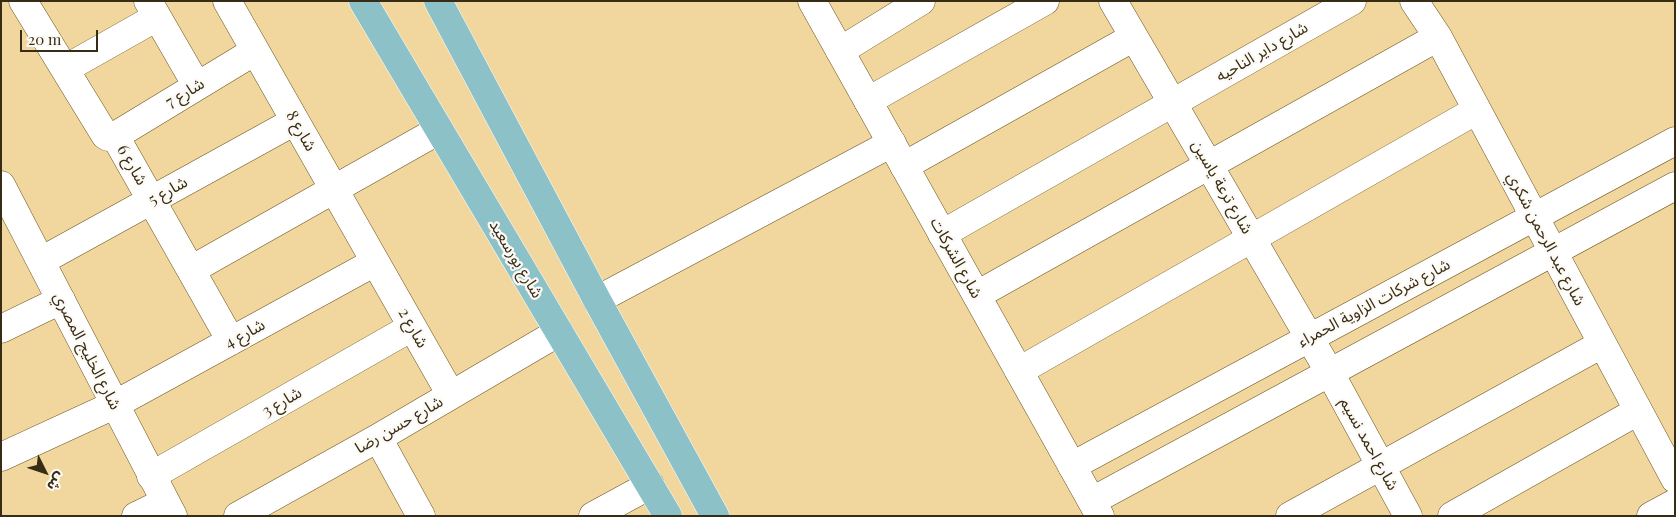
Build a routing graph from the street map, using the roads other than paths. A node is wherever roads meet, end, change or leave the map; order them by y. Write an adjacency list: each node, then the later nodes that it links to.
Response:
1 (227, 1): 14 (street, شارع 8)
2 (438, 1): 40 (main road)
3 (812, 1): 15 (street, شارع الشركات)
4 (921, 1): 15 (street)
5 (1045, 1): 18 (street)
6 (1114, 1): 12 (street, شارع ترعة ياسين)
7 (1352, 1): 19 (street, شارع داير الناحيه)
8 (1414, 1): 13 (street, شارع عبد الرحمن شكري)
9 (27, 2): 16 (street, شارع 6)
10 (364, 2): 22 (main road, شارع بورسعيد)
11 (153, 9): 16 (street); 17 (street)
12 (1134, 37): 19 (street, شارع ترعة ياسين); 25 (street)
13 (1438, 37): 20 (street, شارع عبد الرحمن شكري); 26 (street)
14 (255, 51): 17 (street, شارع 7); 21 (street, شارع 8)
15 (840, 51): 18 (street, شارع الشركات)
16 (65, 69): 23 (street, شارع 6)
17 (198, 86): 23 (street, شارع 7)
18 (868, 101): 25 (street, شارع الشركات)
19 (1173, 103): 26 (street, شارع ترعة ياسين); 32 (street, شارع داير الناحيه)
20 (1477, 110): 31 (street, شارع عبد الرحمن شكري); 33 (street)
21 (295, 121): 29 (street, شارع 8); 30 (street, شارع 5)
22 (439, 130): 29 (street); 43 (main road, شارع بورسعيد)
23 (115, 136): 30 (street, شارع 6)
24 (1675, 141): 31 (street, شارع شركات الزاوية الحمراء)
25 (898, 154): 32 (street, شارع الشركات); 40 (street)
26 (1209, 165): 33 (street, شارع ترعة ياسين); 38 (street)
27 (1, 186): 35 (street, شارع الخليج المصري)
28 (1675, 186): 34 (street)
29 (334, 189): 36 (street, شارع 8); 37 (street)
30 (152, 200): 35 (street, شارع 5); 37 (street, شارع 6)
31 (1534, 216): 34 (street, شارع عبد الرحمن شكري); 44 (street, شارع شركات الزاوية الحمراء)
32 (942, 234): 38 (street, شارع الشركات)
33 (1252, 238): 44 (street, شارع ترعة ياسين); 47 (street)
34 (1553, 252): 46 (street, شارع عبد الرحمن شكري); 48 (street)
35 (41, 262): 39 (street, شارع الخليج المصري)
36 (375, 262): 41 (street, شارع 2); 45 (street, شارع 4)
37 (191, 270): 45 (street, شارع 6)
38 (977, 295): 47 (street, شارع الشركات)
39 (62, 300): 42 (street); 50 (street, شارع الخليج المصري)
40 (597, 300): 67 (main road)
41 (412, 327): 49 (street, شارع 2); 56 (street, شارع 3)
42 (1, 329)
43 (559, 332): 49 (street, شارع حسن رضا); 58 (main road, شارع بورسعيد)
44 (1310, 338): 48 (street, شارع ترعة ياسين); 54 (street, شارع شركات الزاوية الحمراء)
45 (231, 341): 50 (street, شارع 4)
46 (1602, 344): 51 (street, شارع عبد الرحمن شكري); 55 (street)
47 (1019, 371): 54 (street, شارع الشركات)
48 (1330, 373): 55 (street, شارع احمد نسيم); 60 (street)
49 (451, 395): 52 (street, شارع حسن رضا)
50 (114, 405): 53 (street, شارع 4); 56 (street, شارع الخليج المصري)
51 (1638, 411): 57 (street, شارع عبد الرحمن شكري); 70 (street)
52 (378, 438): 63 (street, شارع حسن رضا); 64 (street)
53 (1, 458)
54 (1072, 466): 60 (street, شارع الشركات)
55 (1380, 466): 68 (street); 69 (street, شارع احمد نسيم)
56 (152, 476): 61 (street, شارع الخليج المصري)
57 (1675, 479)
58 (650, 485): 65 (street); 66 (main road, شارع بورسعيد)
59 (1675, 503): 71 (street)
60 (1096, 508)
61 (169, 509): 62 (street)
62 (136, 516)
63 (238, 516)
64 (421, 516)
65 (593, 516)
66 (668, 516)
67 (715, 516)
68 (1290, 516)
69 (1408, 516)
70 (1452, 516)
71 (1651, 516)

